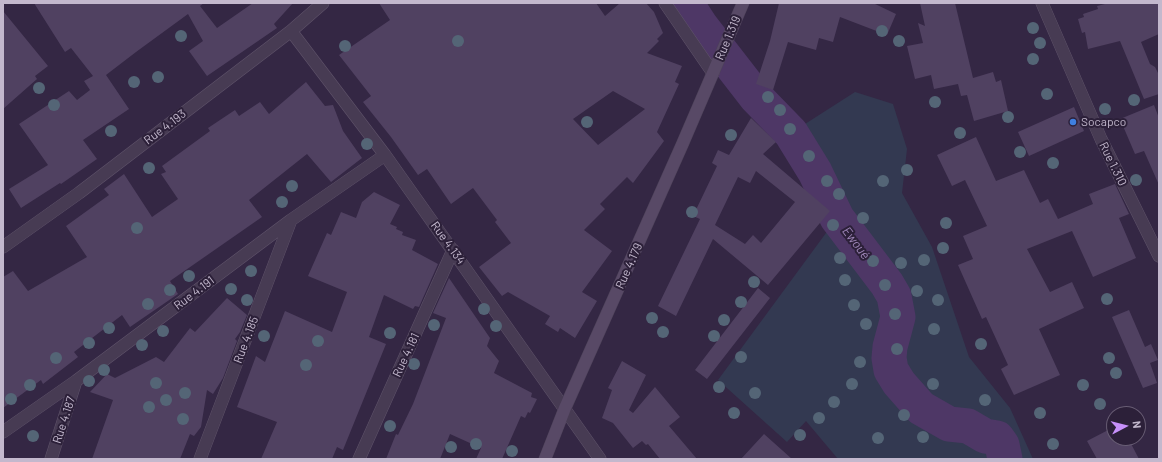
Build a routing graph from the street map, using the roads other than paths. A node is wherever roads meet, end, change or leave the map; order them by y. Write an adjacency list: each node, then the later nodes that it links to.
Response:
1 (323, 3): 5 (street, Rue 4.193)
2 (665, 3): 6 (street)
3 (743, 3): 6 (street, Rue 1.319)
4 (1042, 3): 11 (street, Rue 1.310)
5 (291, 31): 7 (street, Rue 4.134); 9 (street, Rue 4.193)
6 (713, 73): 13 (street, Rue 4.179)
7 (385, 155): 8 (street, Rue 4.191); 10 (street, Rue 4.134)
8 (291, 220): 12 (street, Rue 4.191); 16 (street, Rue 4.185)
9 (3, 247)
10 (453, 250): 13 (street, Rue 4.134); 17 (street, Rue 4.181)
11 (1159, 256)
12 (76, 381): 14 (street, Rue 4.191); 15 (street, Rue 4.187)
13 (565, 408): 18 (street, Rue 4.179); 19 (street, Rue 4.134)
14 (3, 432)
15 (51, 459)
16 (200, 459)
17 (359, 459)
18 (545, 459)
19 (600, 459)

